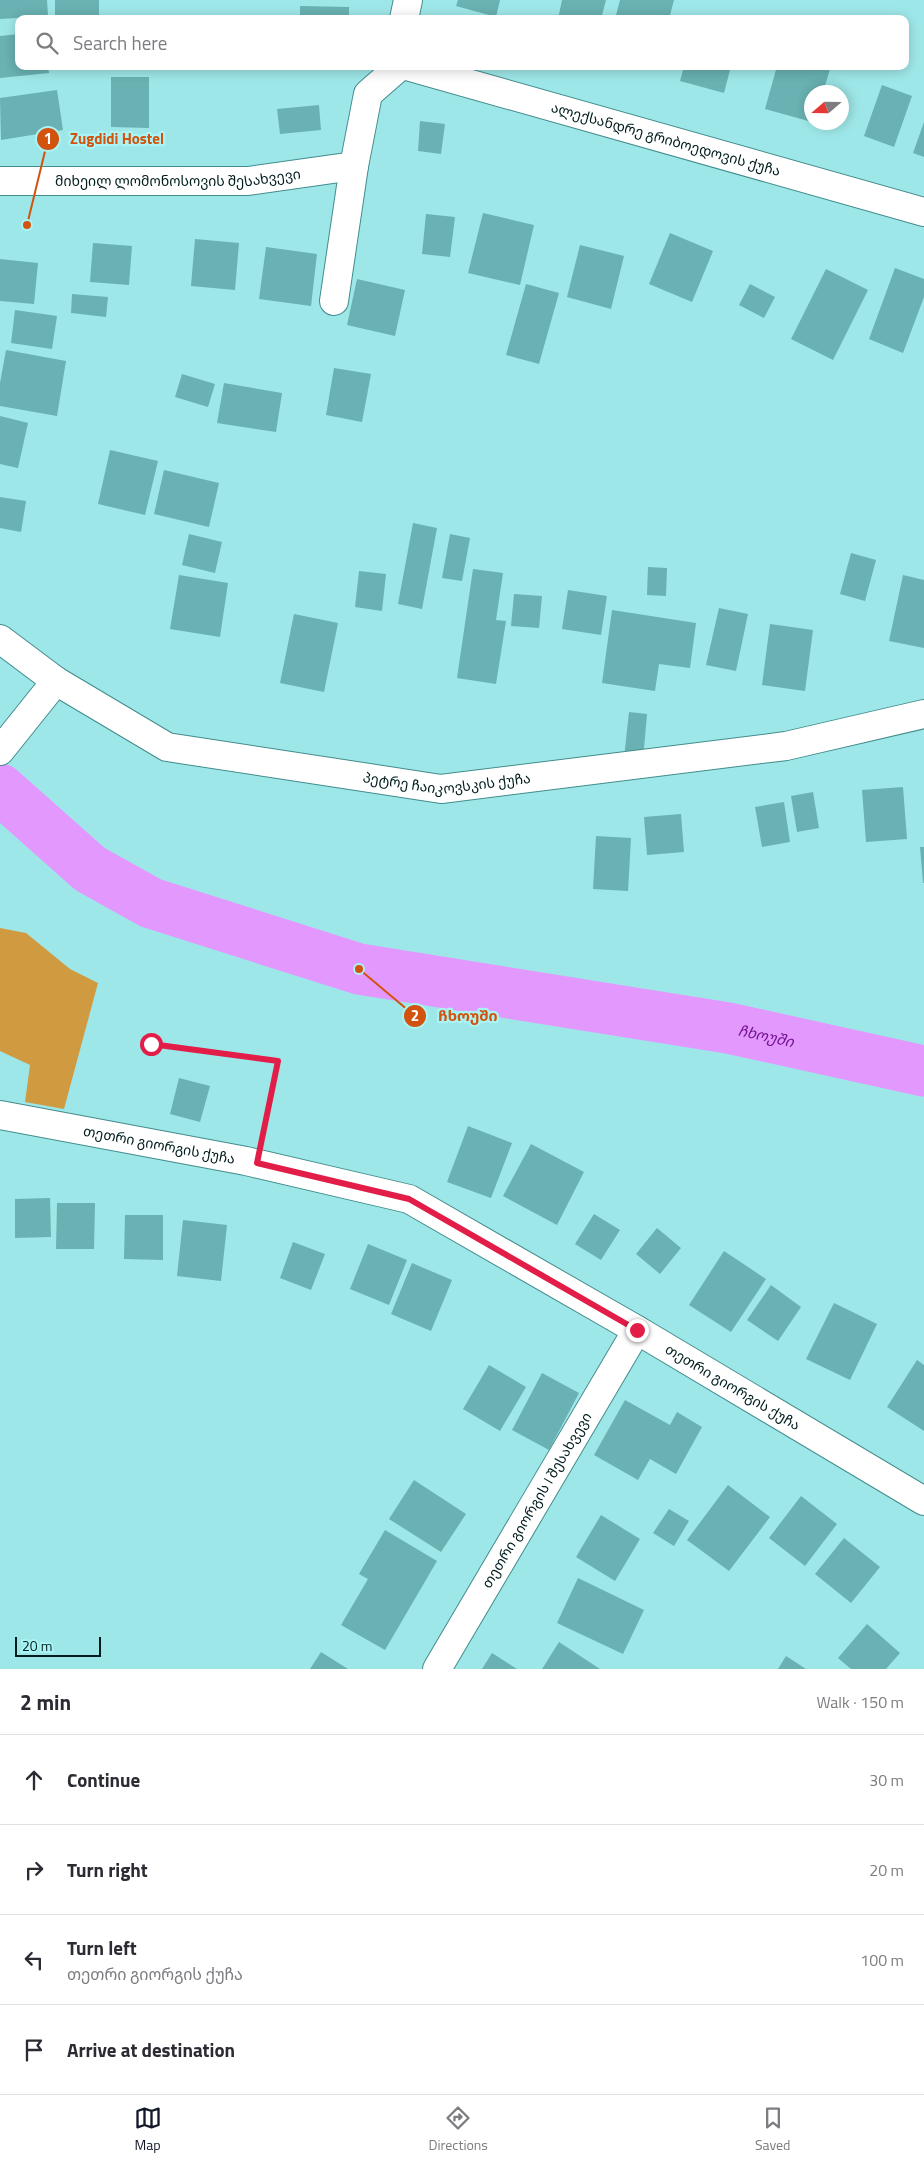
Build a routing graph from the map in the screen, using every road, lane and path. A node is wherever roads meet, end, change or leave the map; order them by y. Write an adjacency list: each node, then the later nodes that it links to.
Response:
1 (408, 0): 2 (street)
2 (405, 15)
3 (395, 70): 5 (street)
4 (421, 70): 7 (street, ალექსანდრე გრიბოედოვის ქუჩა)
5 (354, 166): 6 (street, მიხეილ ლომონოსოვის შესახვევი); 8 (street)
6 (0, 181)
7 (924, 212)
8 (334, 301)
9 (0, 639): 10 (street, პეტრე ჩაიკოვსკის ქუჩა)
10 (56, 681): 11 (street, პეტრე ჩაიკოვსკის ქუჩა); 12 (street)
11 (924, 714)
12 (0, 751)
13 (151, 1044): 15 (path)
14 (0, 1115): 15 (street, თეთრი გიორგის ქუჩა)
15 (257, 1163): 16 (street, თეთრი გიორგის ქუჩა)
16 (637, 1330): 17 (street, თეთრი გიორგის ქუჩა); 18 (street, თეთრი გიორგის I შესახვევი)
17 (924, 1500)
18 (436, 1669)

